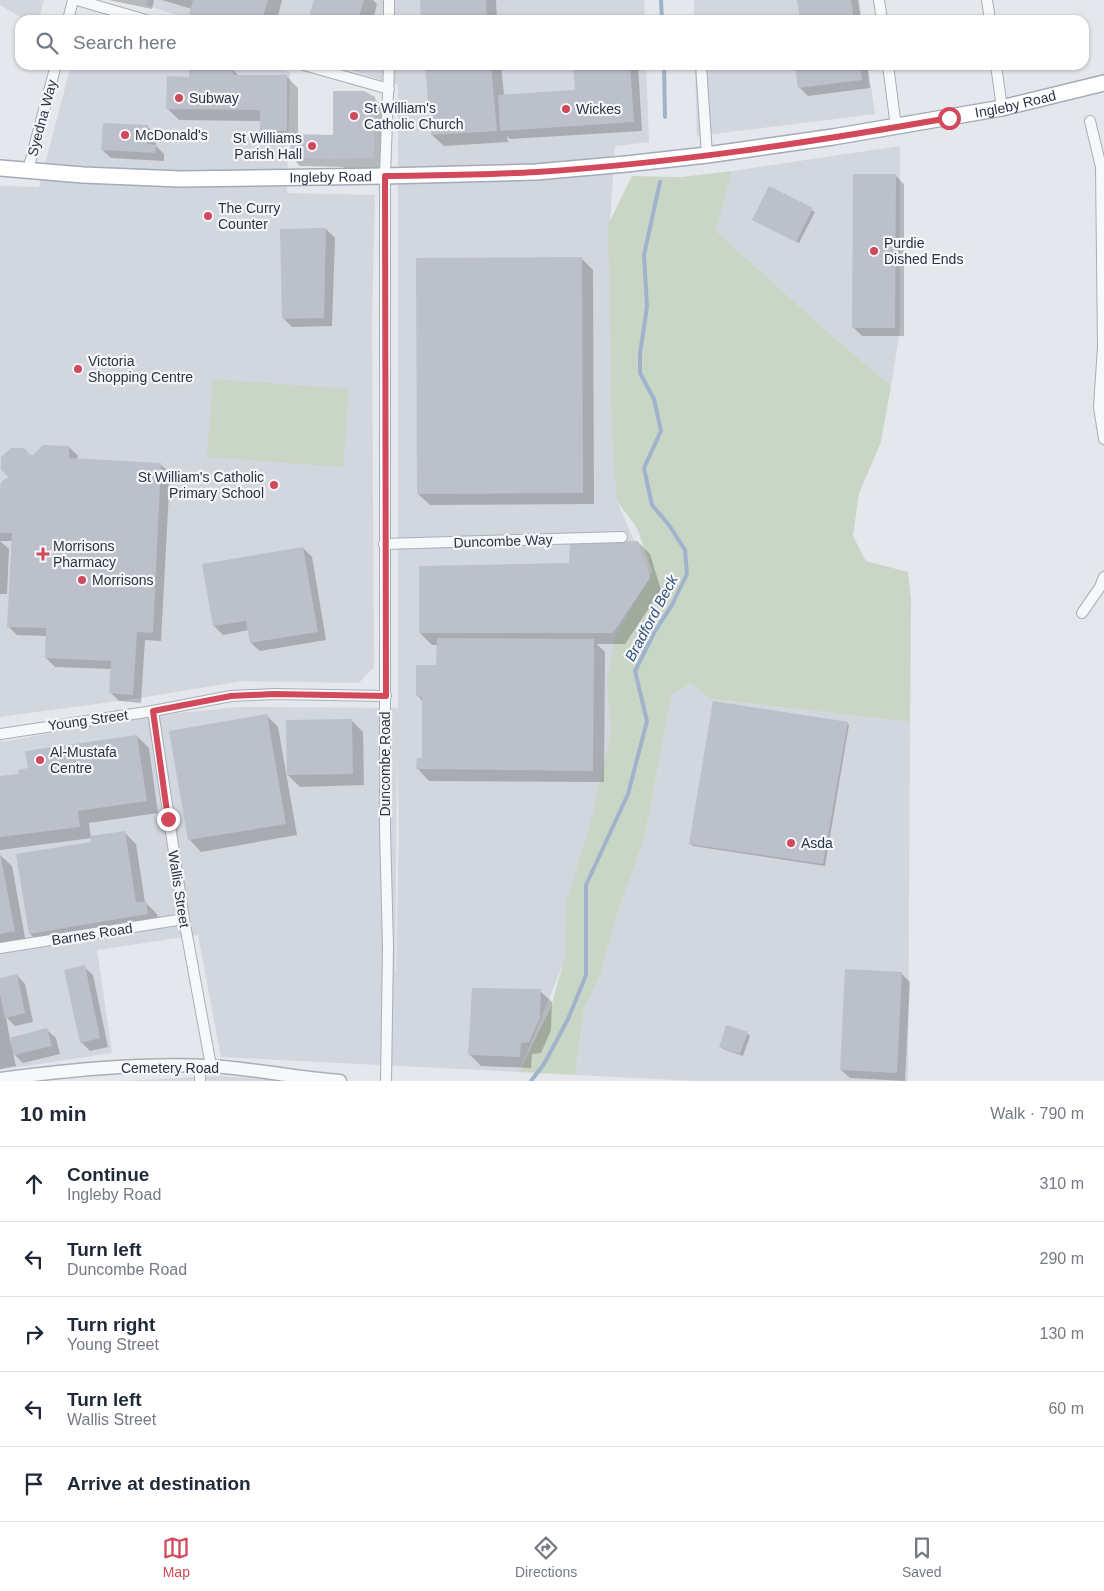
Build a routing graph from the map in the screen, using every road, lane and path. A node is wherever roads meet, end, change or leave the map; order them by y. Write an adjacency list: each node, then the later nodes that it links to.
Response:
1 (73, 0): 6 (street)
2 (77, 0): 7 (street)
3 (389, 0): 8 (street)
4 (879, 0): 9 (street)
5 (987, 0): 10 (street)
6 (69, 15)
7 (129, 15)
8 (389, 15)
9 (881, 15)
10 (989, 15)
11 (55, 70): 24 (street, Syedna Way)
12 (322, 70): 18 (street)
13 (389, 70): 18 (street, Duncombe Road)
14 (701, 70): 22 (street)
15 (889, 70): 21 (street)
16 (997, 70): 19 (street)
17 (1104, 82): 19 (main road, Ingleby Road)
18 (389, 89): 25 (street, Duncombe Road)
19 (1002, 108): 21 (main road, Ingleby Road)
20 (1090, 121): 26 (street)
21 (896, 127): 22 (main road, Ingleby Road)
22 (707, 155): 25 (main road, Ingleby Road)
23 (0, 168): 24 (main road, Ingleby Road)
24 (28, 170): 25 (main road, Ingleby Road)
25 (385, 176): 28 (street, Duncombe Road)
26 (1104, 439)
27 (622, 537): 28 (street, Duncombe Way)
28 (384, 544): 31 (street, Duncombe Road)
29 (1104, 577): 30 (street)
30 (1082, 613)
31 (386, 696): 32 (street, Young Street); 40 (street, Duncombe Road)
32 (153, 711): 33 (street, Young Street); 34 (street, Wallis Street)
33 (0, 734)
34 (184, 919): 35 (street, Barnes Road); 36 (street, Wallis Street)
35 (0, 948)
36 (205, 1066): 37 (street, Cemetery Road); 38 (street, Wallis Street); 39 (street, Cemetery Road)
37 (0, 1079)
38 (200, 1081)
39 (340, 1081)
40 (386, 1081)

